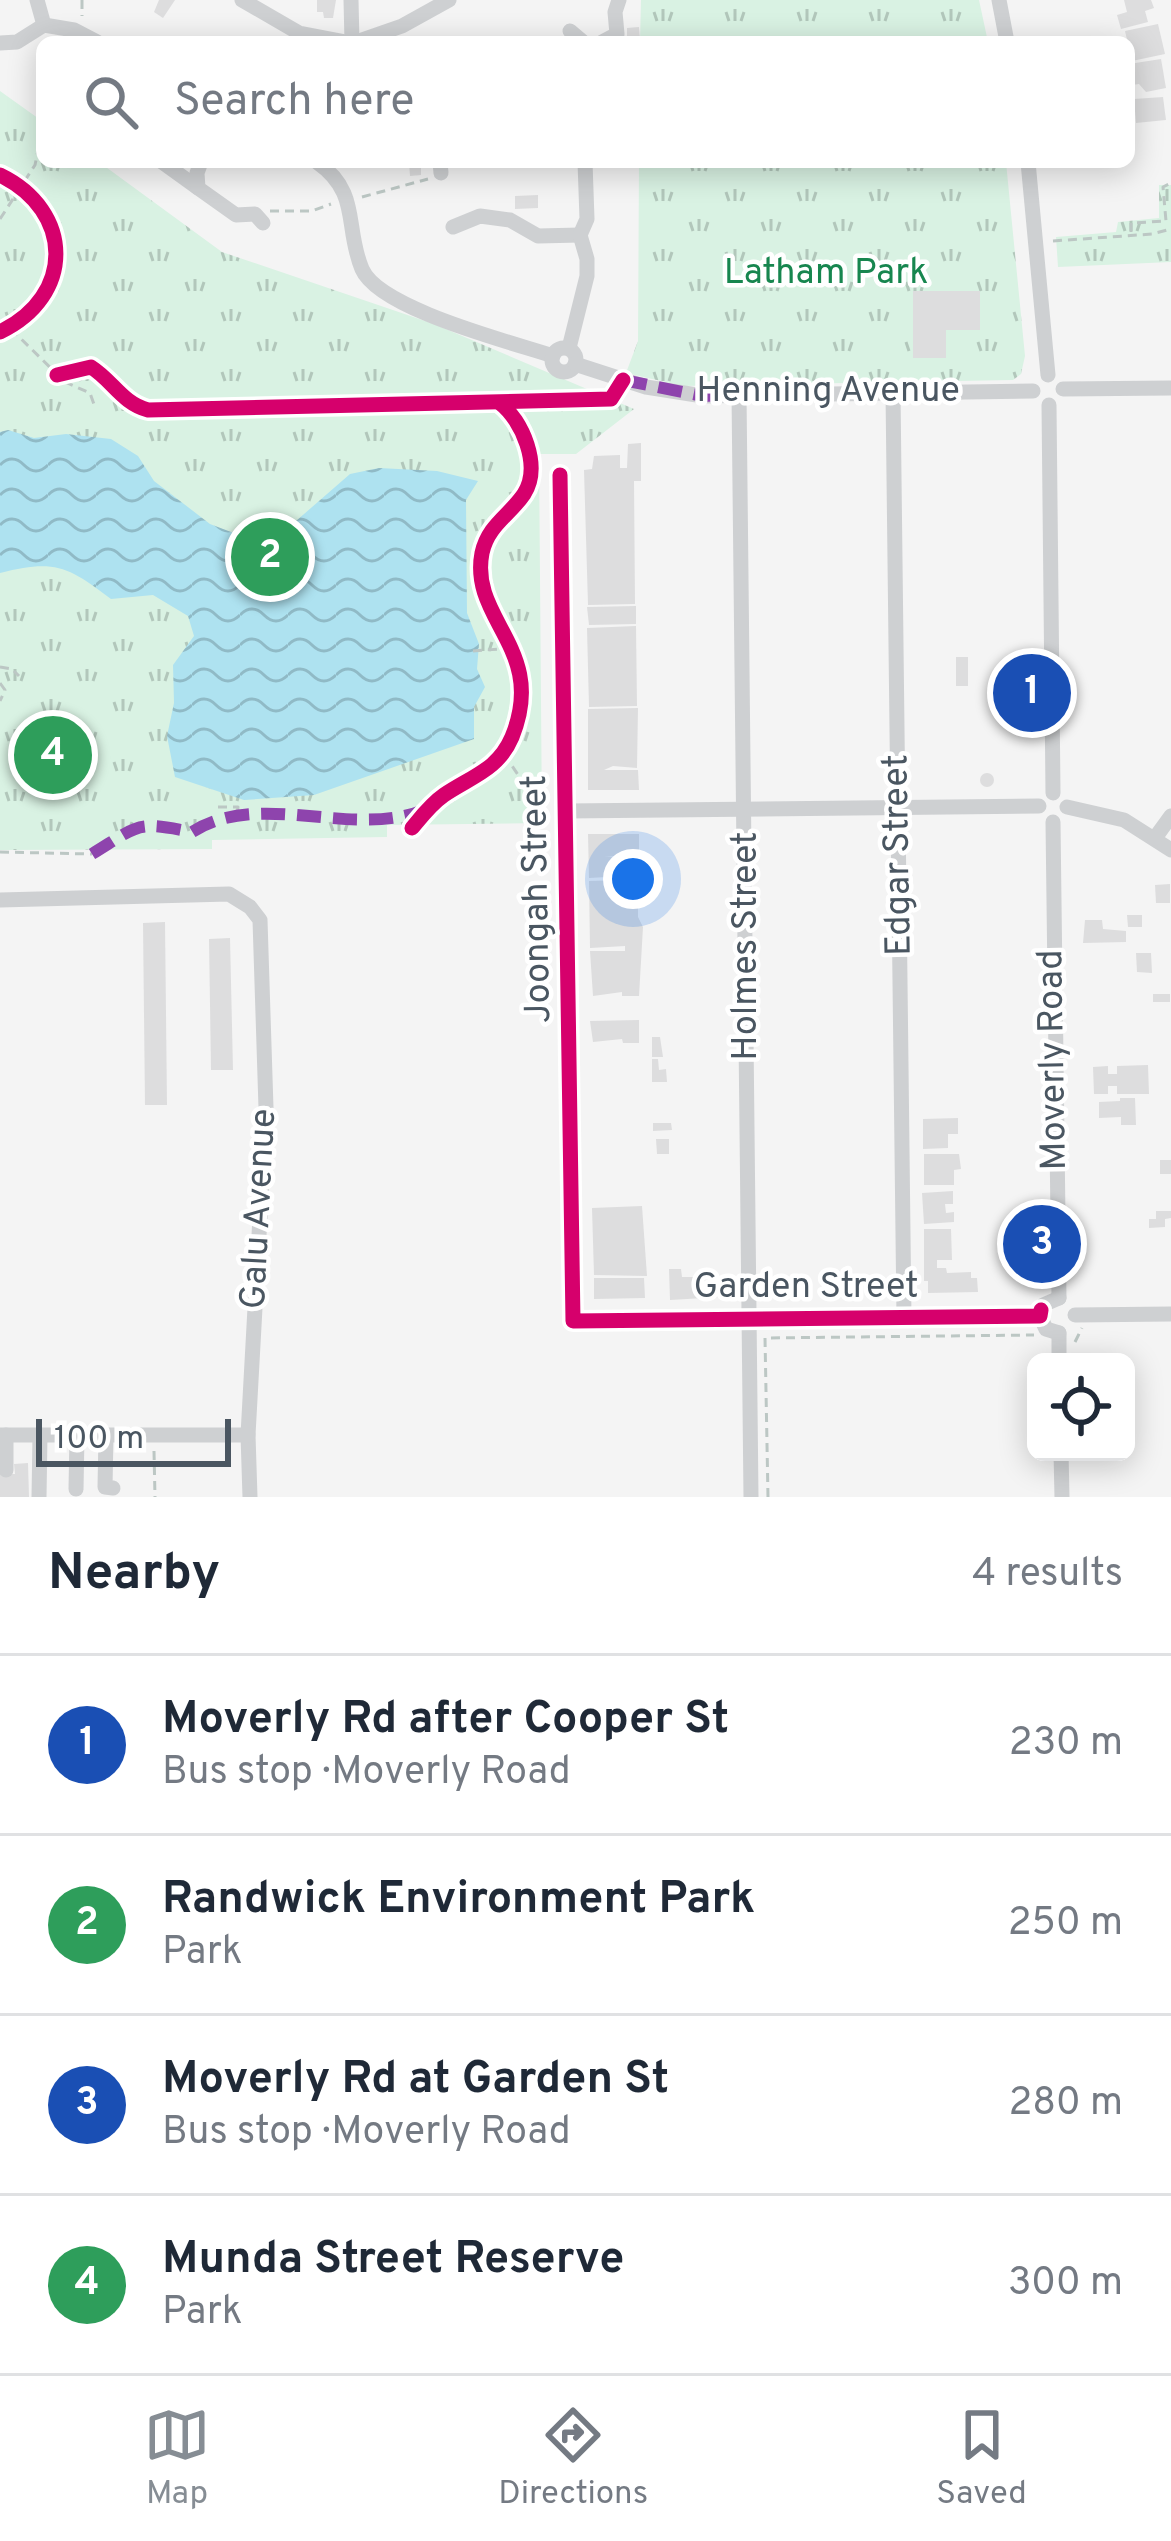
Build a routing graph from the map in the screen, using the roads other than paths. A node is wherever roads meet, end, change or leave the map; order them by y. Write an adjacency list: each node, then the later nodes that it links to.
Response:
1 (37, 0): 7 (street)
2 (242, 0): 9 (street)
3 (351, 0): 10 (street)
4 (449, 0): 11 (street)
5 (619, 0): 12 (street)
6 (999, 0): 13 (street)
7 (44, 25): 8 (street); 14 (street)
8 (86, 36)
9 (317, 36)
10 (352, 36)
11 (371, 36)
12 (613, 36)
13 (1006, 36)
14 (0, 44)
15 (170, 168): 20 (street)
16 (200, 168): 20 (street)
17 (324, 168): 24 (street, Henning Avenue)
18 (585, 168): 23 (street)
19 (1029, 168): 25 (street)
20 (198, 188): 21 (street)
21 (259, 212)
22 (453, 227): 23 (street)
23 (580, 235): 24 (street)
24 (566, 356): 30 (street, Henning Avenue)
25 (1048, 375): 27 (street); 28 (street)
26 (1171, 388): 27 (street)
27 (1063, 389): 31 (street)
28 (1033, 391): 29 (street, Henning Avenue); 31 (street)
29 (893, 392): 30 (street, Henning Avenue); 37 (street, Edgar Street)
30 (739, 394): 38 (street, Holmes Street)
31 (1048, 405): 33 (street)
32 (560, 475): 34 (street, Joongah Street)
33 (1053, 793): 35 (street); 36 (street)
34 (566, 804): 38 (street); 49 (street, Joongah Street)
35 (1039, 806): 37 (street); 40 (street)
36 (1067, 807): 40 (street); 41 (street)
37 (899, 808): 38 (street); 48 (street, Edgar Street)
38 (746, 809): 47 (street, Holmes Street)
39 (1171, 816): 41 (street)
40 (1053, 822): 44 (street, Moverly Road)
41 (1155, 838): 42 (street)
42 (1171, 850)
43 (0, 900): 53 (street, Galu Avenue)
44 (1059, 1298): 46 (street); 50 (street)
45 (1171, 1314): 50 (street)
46 (1040, 1316): 48 (street, Garden Street); 51 (street)
47 (750, 1318): 48 (street, Garden Street); 49 (street, Garden Street); 64 (street, Holmes Street)
48 (904, 1318)
49 (573, 1321)
50 (1078, 1321): 51 (street)
51 (1059, 1333): 52 (street)
52 (1059, 1353)
53 (248, 1435): 57 (street); 63 (street, Galu Avenue)
54 (3, 1436): 55 (street); 59 (street)
55 (40, 1436): 56 (street); 62 (street)
56 (76, 1436): 57 (street); 61 (street)
57 (106, 1436): 60 (street)
58 (1061, 1461): 65 (street)
59 (6, 1470)
60 (112, 1488)
61 (76, 1489)
62 (39, 1497)
63 (250, 1497)
64 (751, 1497)
65 (1062, 1497)

